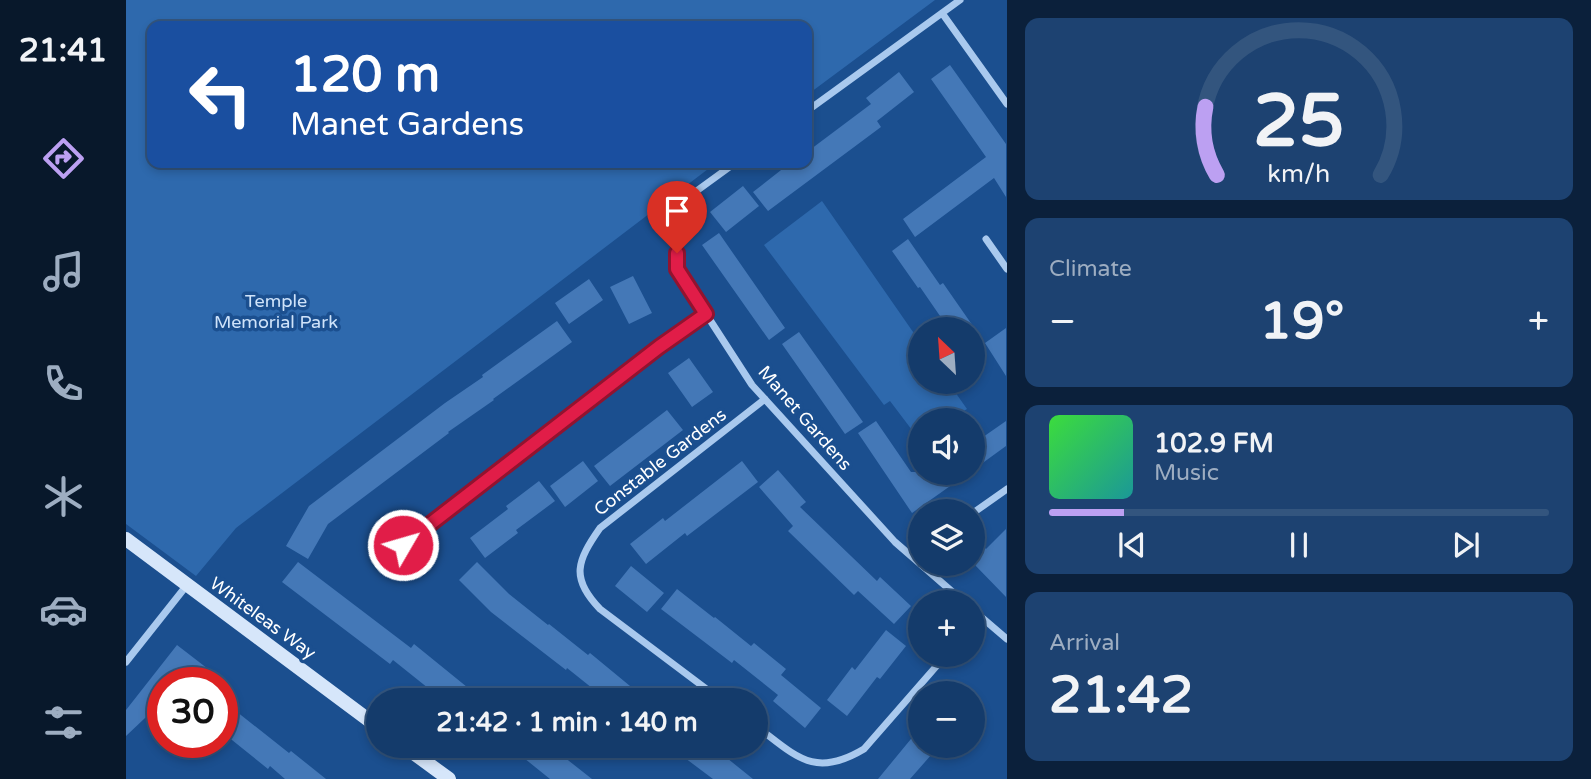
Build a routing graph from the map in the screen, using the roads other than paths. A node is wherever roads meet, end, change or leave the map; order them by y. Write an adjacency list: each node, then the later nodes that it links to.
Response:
1 (960, 0): 2 (street)
2 (942, 13): 3 (street); 4 (street)
3 (1006, 104)
4 (812, 107)
5 (729, 168): 8 (street, Manet Gardens)
6 (986, 239): 7 (street)
7 (1006, 269)
8 (706, 314): 9 (street, Manet Gardens); 14 (street)
9 (765, 399): 13 (street, Manet Gardens); 22 (street, Constable Gardens)
10 (1006, 489): 11 (street)
11 (985, 504)
12 (126, 539): 16 (main road, Whiteleas Way)
13 (908, 553)
14 (382, 562)
15 (934, 576): 17 (street, Manet Gardens)
16 (187, 585): 20 (street); 23 (main road, Whiteleas Way)
17 (950, 590)
18 (985, 620): 19 (street)
19 (1006, 639)
20 (126, 662)
21 (936, 667): 24 (street)
22 (705, 688)
23 (366, 718)
24 (768, 735)
25 (420, 758): 26 (main road)
26 (449, 779)

